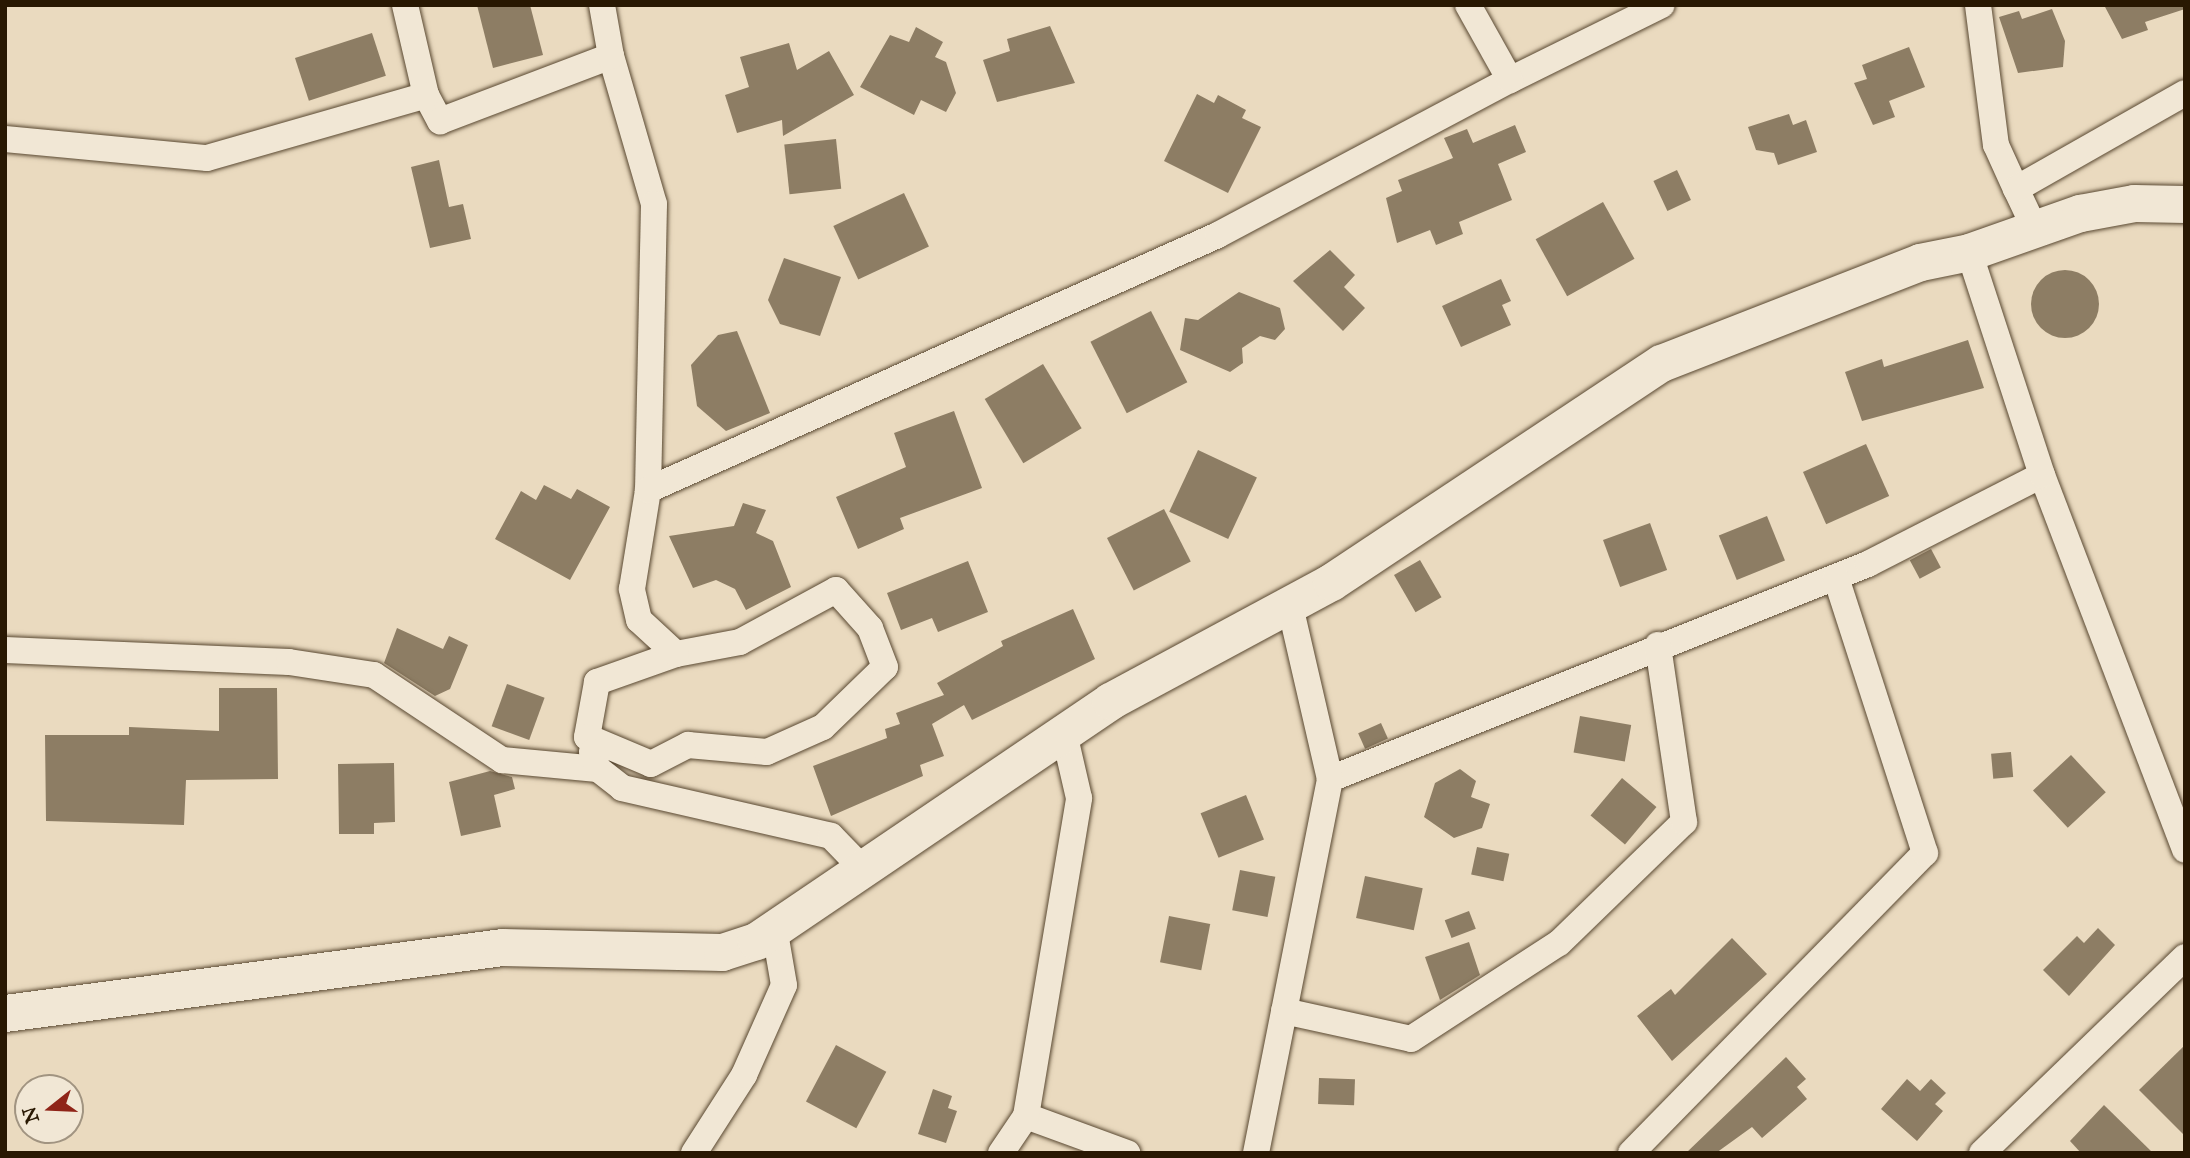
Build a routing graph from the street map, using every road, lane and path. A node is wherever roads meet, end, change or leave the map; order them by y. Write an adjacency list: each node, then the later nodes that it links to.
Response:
1 (405, 5): 9 (street)
2 (602, 5): 6 (street)
3 (1468, 5): 7 (street)
4 (1662, 5): 7 (street)
5 (1978, 5): 11 (street)
6 (611, 56): 9 (street); 16 (street)
7 (1510, 80): 16 (street)
8 (2185, 93): 11 (street)
9 (426, 95): 10 (street)
10 (5, 139)
11 (2016, 189): 13 (street)
12 (2185, 204): 13 (street)
13 (2034, 227): 14 (street)
14 (1969, 253): 15 (street); 18 (street)
15 (2042, 475): 17 (street); 26 (street)
16 (648, 490): 21 (street)
17 (1836, 577): 19 (street); 37 (street)
18 (1290, 606): 22 (street); 25 (street)
19 (1658, 645): 25 (street); 30 (street)
20 (5, 650): 24 (street)
21 (676, 654): 23 (street); 23 (street)
22 (1064, 733): 27 (street); 32 (street)
23 (587, 737): 24 (street)
24 (597, 769): 27 (street)
25 (1330, 779): 30 (street)
26 (2185, 850)
27 (864, 870): 28 (street)
28 (775, 933): 31 (street); 33 (street)
29 (2185, 957): 38 (street)
30 (1284, 1011): 36 (street)
31 (5, 1013)
32 (1026, 1116): 34 (street); 35 (street)
33 (694, 1153)
34 (1001, 1153)
35 (1127, 1153)
36 (1256, 1153)
37 (1631, 1153)
38 (1982, 1153)

